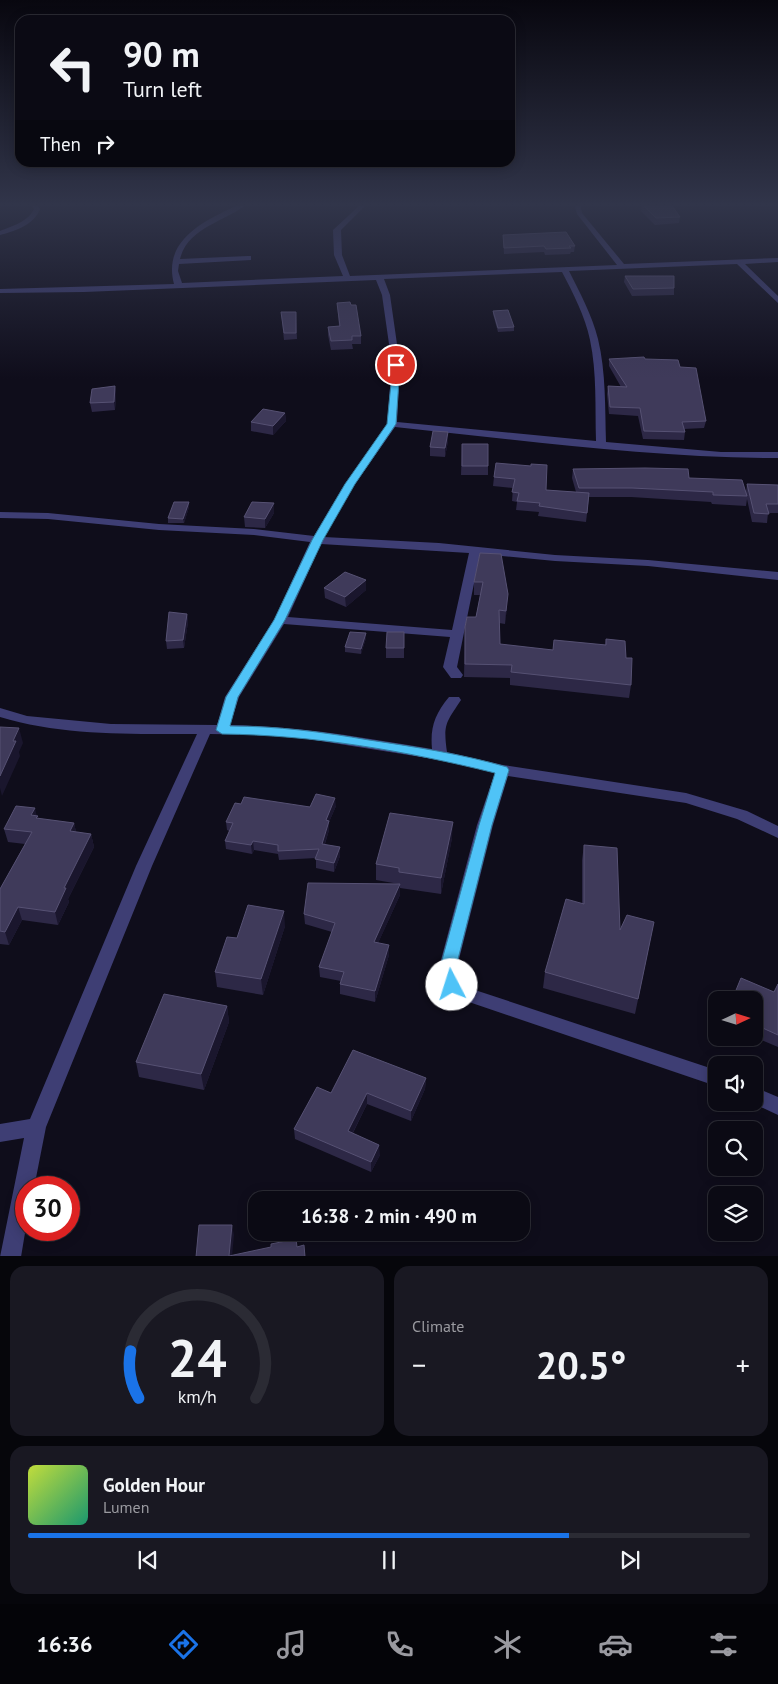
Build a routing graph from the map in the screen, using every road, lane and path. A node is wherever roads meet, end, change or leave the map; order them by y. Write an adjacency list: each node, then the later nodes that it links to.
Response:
1 (175, 262): 10 (street)
2 (341, 263): 9 (street)
3 (618, 263): 6 (street)
4 (700, 263): 6 (street)
5 (740, 263): 12 (street)
6 (621, 266): 7 (street)
7 (564, 268): 8 (street); 14 (street)
8 (379, 276): 9 (street); 13 (street)
9 (347, 278): 10 (street)
10 (179, 286): 11 (street)
11 (0, 291)
12 (778, 302)
13 (392, 424): 14 (street); 17 (street)
14 (601, 444): 15 (street)
15 (778, 455)
16 (0, 515): 17 (street)
17 (317, 540): 18 (street); 20 (street)
18 (476, 550): 19 (street); 21 (street)
19 (778, 576)
20 (280, 620): 21 (street); 25 (street)
21 (457, 634): 22 (street)
22 (456, 675)
23 (454, 700): 27 (street)
24 (0, 712): 26 (street)
25 (222, 730): 26 (street); 27 (street)
26 (204, 731): 33 (street)
27 (440, 755): 28 (street)
28 (503, 770): 29 (street); 30 (street)
29 (778, 832)
30 (708, 1075)
31 (763, 1099): 32 (street)
32 (778, 1106)
33 (36, 1127): 34 (street); 35 (street)
34 (0, 1132)
35 (10, 1256)

